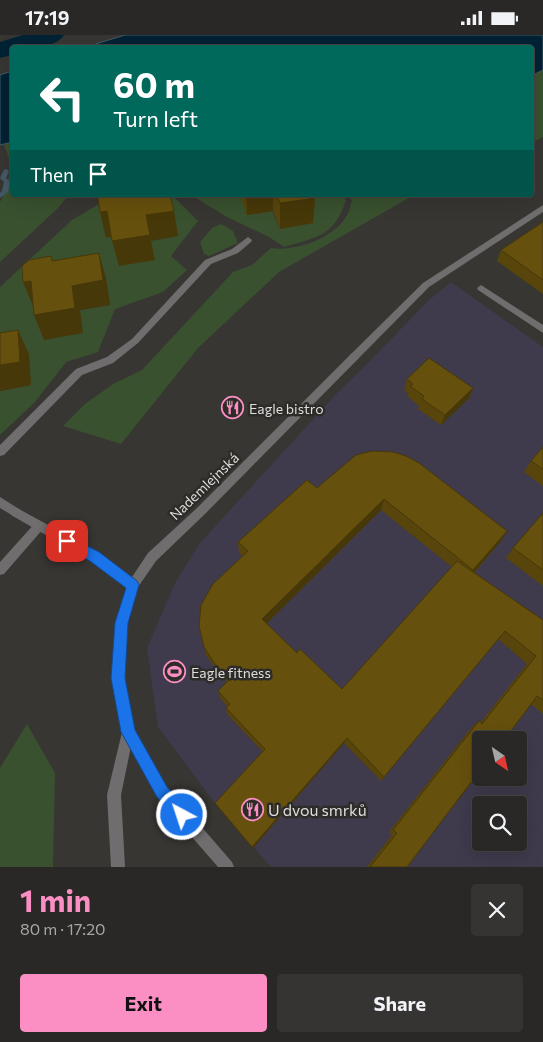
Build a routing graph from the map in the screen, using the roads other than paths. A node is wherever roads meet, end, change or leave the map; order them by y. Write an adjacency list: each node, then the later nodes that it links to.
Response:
1 (543, 208): 9 (street, Nademlejnská)
2 (248, 240): 5 (street)
3 (481, 289): 4 (street)
4 (543, 330)
5 (0, 452)
6 (0, 503): 7 (street)
7 (39, 526): 8 (street); 9 (street)
8 (0, 570)
9 (133, 585): 10 (street, Nademlejnská)
10 (128, 732): 11 (street); 12 (street, Nademlejnská)
11 (118, 867)
12 (227, 867)

